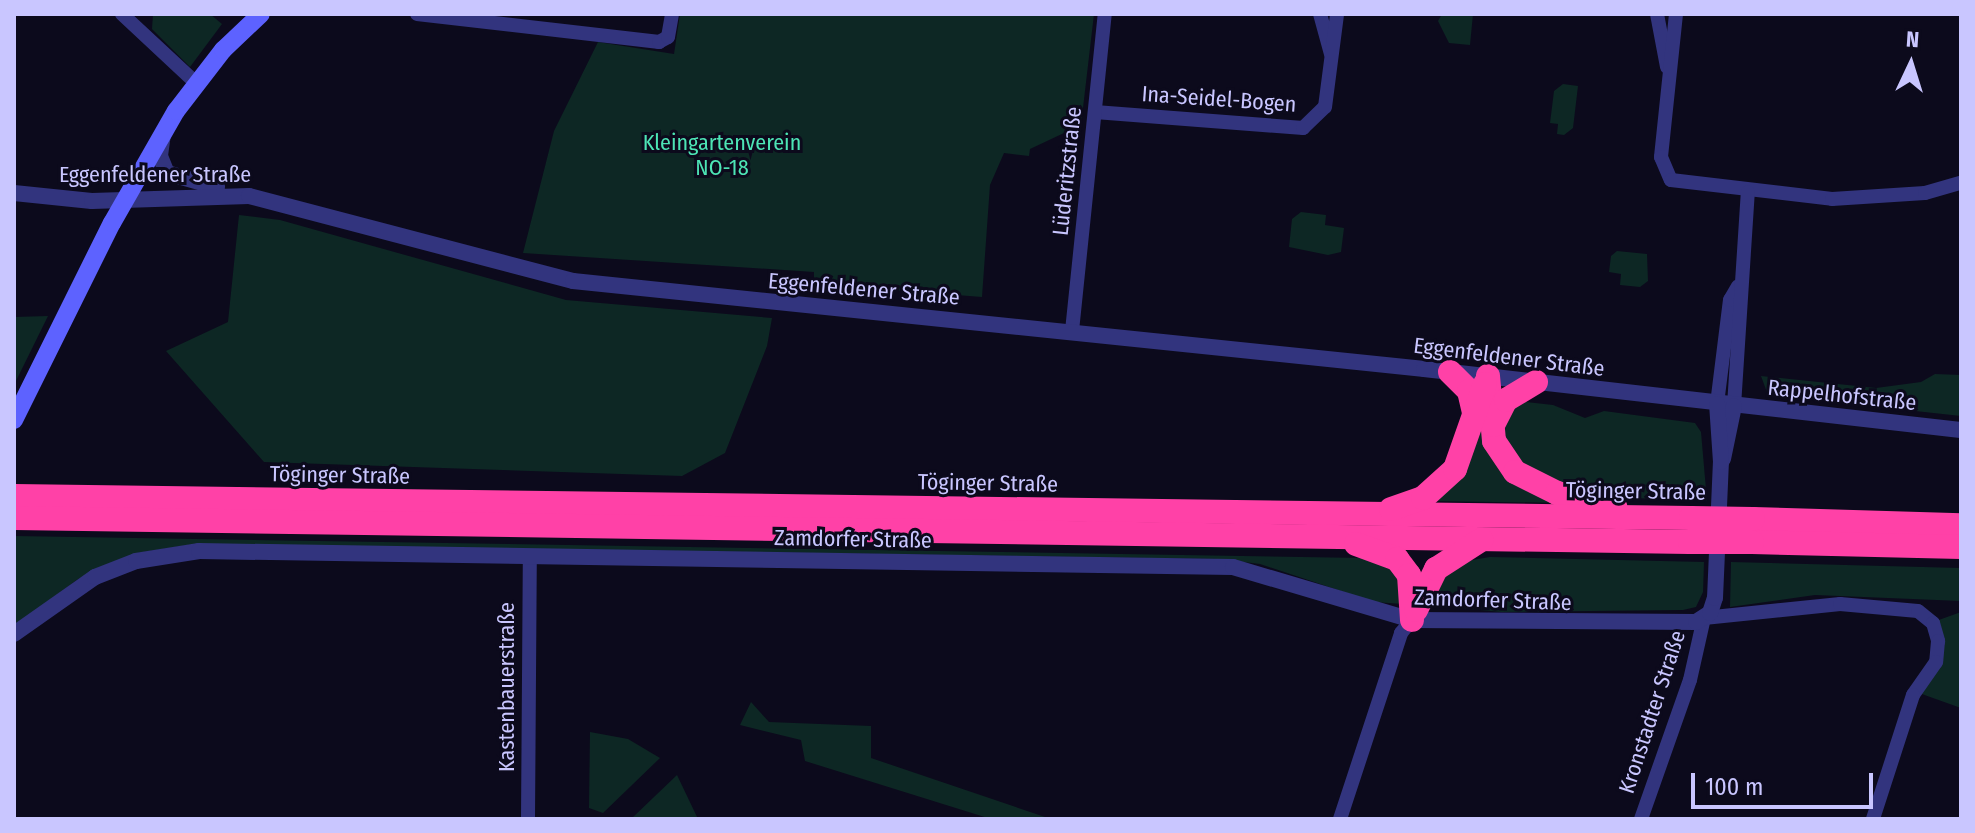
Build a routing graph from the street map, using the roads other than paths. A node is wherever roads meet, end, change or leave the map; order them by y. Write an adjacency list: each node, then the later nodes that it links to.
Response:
1 (261, 14): 13 (main road)
2 (417, 14): 10 (street)
3 (672, 14): 10 (street)
4 (1105, 14): 14 (street, Lüderitzstraße)
5 (1320, 14): 11 (street, Ina-Seidel-Bogen)
6 (1337, 14): 11 (street, Ina-Seidel-Bogen)
7 (1657, 14): 12 (street)
8 (1676, 14): 12 (street)
9 (128, 16): 13 (street)
10 (526, 20)
11 (1331, 54): 14 (street, Ina-Seidel-Bogen)
12 (1668, 67): 17 (street)
13 (196, 83): 15 (main road)
14 (1095, 112): 21 (street, Lüderitzstraße)
15 (163, 132): 19 (street); 20 (main road)
16 (1961, 183): 17 (street)
17 (1748, 192): 25 (street)
18 (14, 193): 20 (street, Eggenfeldener Straße)
19 (249, 196): 20 (street, Eggenfeldener Straße); 21 (street, Eggenfeldener Straße)
20 (126, 198): 26 (main road)
21 (1072, 331): 22 (street, Eggenfeldener Straße)
22 (1450, 372): 23 (street, Eggenfeldener Straße); 27 (highway)
23 (1488, 376): 24 (street, Eggenfeldener Straße); 27 (highway)
24 (1536, 382): 25 (street, Eggenfeldener Straße); 27 (highway)
25 (1726, 405): 28 (street, Rappelhofstraße); 40 (street, Kronstadter Straße)
26 (14, 420)
27 (1484, 422): 30 (highway); 31 (highway)
28 (1961, 430)
29 (14, 496): 30 (highway, Töginger Straße)
30 (1377, 514): 31 (highway, Töginger Straße)
31 (1660, 517): 34 (highway, Töginger Straße)
32 (14, 518): 36 (highway, Töginger Straße)
33 (1961, 525): 35 (highway, Töginger Straße)
34 (1690, 530): 35 (highway, Töginger Straße, bridge); 37 (highway, Töginger Straße)
35 (1752, 531): 38 (highway, Töginger Straße)
36 (1324, 536): 37 (highway, Töginger Straße); 41 (highway)
37 (1483, 539): 41 (highway)
38 (1961, 547)
39 (530, 556): 41 (street, Zamdorfer Straße); 42 (street, Zamdorfer Straße); 43 (street, Kastenbauerstraße)
40 (1704, 618): 41 (street, Zamdorfer Straße); 45 (street, Kronstadter Straße); 46 (street, Kronstadter Straße)
41 (1412, 620): 44 (street)
42 (14, 634)
43 (528, 819)
44 (1340, 819)
45 (1641, 819)
46 (1873, 819)

